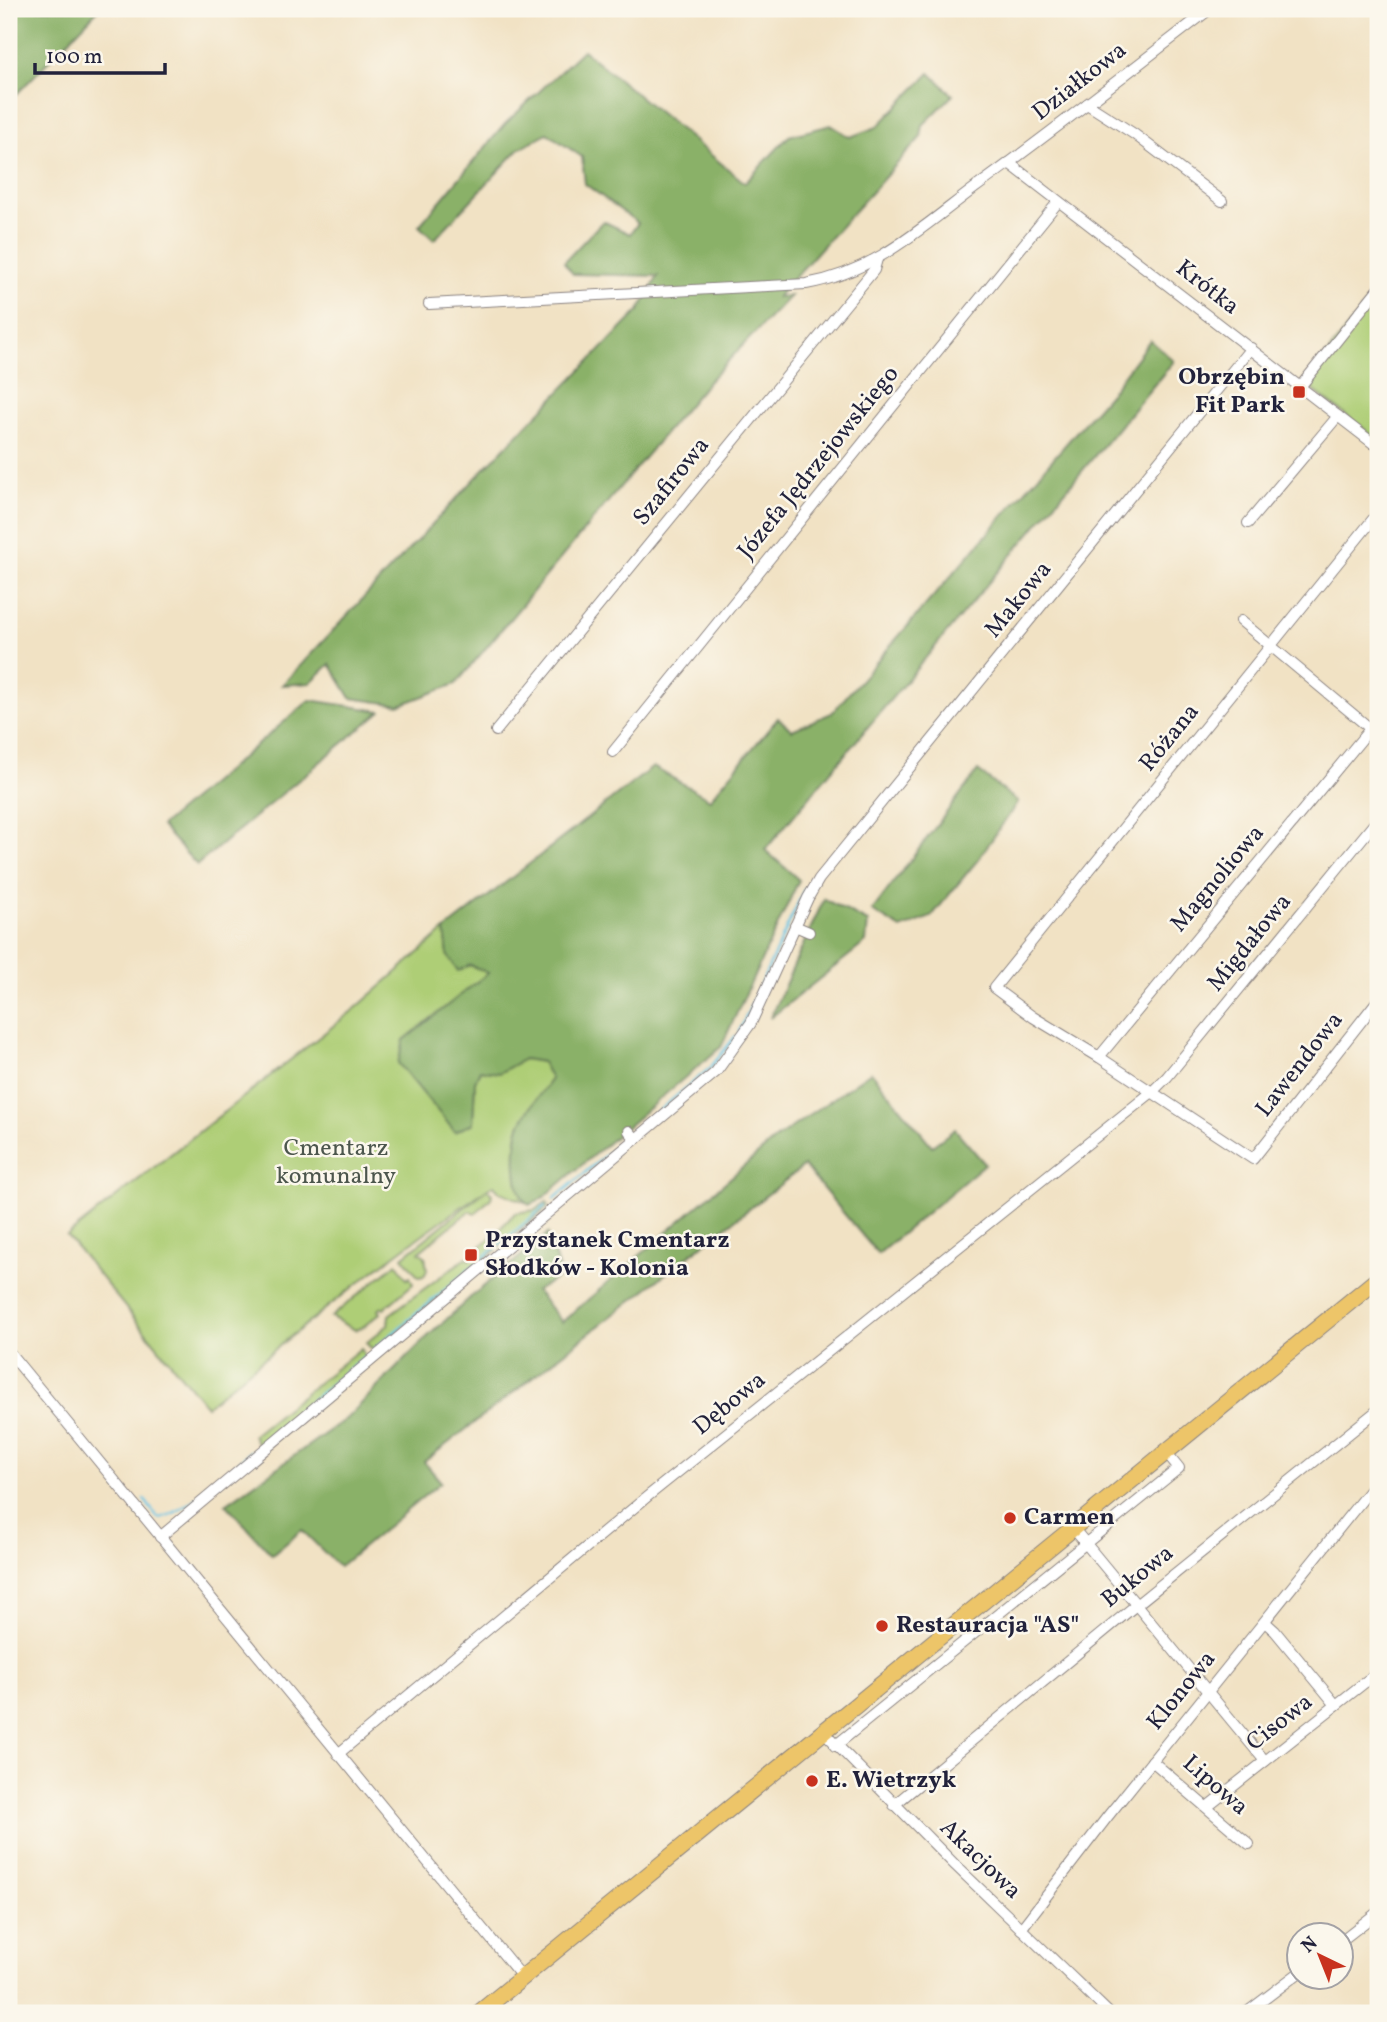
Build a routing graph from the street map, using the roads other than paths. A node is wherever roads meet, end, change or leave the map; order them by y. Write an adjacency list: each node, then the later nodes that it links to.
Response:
1 (1210, 9): 2 (street, Działkowa)
2 (1087, 104): 3 (street, Działkowa); 4 (street)
3 (1009, 163): 5 (street, Krótka); 6 (street, Działkowa)
4 (1222, 201)
5 (1058, 202): 9 (street, Krótka); 19 (street, Józefa Jędrzejowskiego)
6 (877, 259): 8 (street); 17 (street, Szafirowa)
7 (1378, 289): 10 (street)
8 (429, 304)
9 (1251, 348): 10 (street, Krótka); 21 (street, Makowa)
10 (1300, 387): 11 (street, Krótka)
11 (1338, 416): 12 (street, Krótka); 14 (street)
12 (1378, 447)
13 (1378, 513): 16 (street, Różana)
14 (1248, 523)
15 (1241, 621): 16 (street)
16 (1272, 646): 18 (street); 24 (street, Różana)
17 (496, 731)
18 (1374, 732): 24 (street, Magnoliowa)
19 (613, 752)
20 (1378, 819): 25 (street, Migdałowa)
21 (795, 926): 22 (street); 32 (street, Makowa)
22 (809, 932)
23 (1378, 1000): 25 (street, Lawendowa)
24 (1099, 1057): 25 (street)
25 (1152, 1092): 41 (street, Dębowa)
26 (1378, 1279): 29 (main road)
27 (9, 1352): 32 (street)
28 (1378, 1410): 34 (street, Bukowa)
29 (1166, 1452): 31 (main road); 33 (street)
30 (1378, 1480): 35 (street, Klonowa)
31 (1073, 1528): 33 (street); 39 (main road)
32 (160, 1537): 41 (street)
33 (1084, 1543): 34 (street); 40 (street)
34 (1136, 1605): 37 (street); 44 (street, Bukowa)
35 (1265, 1622): 37 (street, Klonowa); 38 (street)
36 (1378, 1672): 38 (street, Cisowa)
37 (1207, 1692): 42 (street, Klonowa); 43 (street)
38 (1336, 1705): 43 (street, Cisowa)
39 (824, 1732): 40 (street, Akacjowa); 50 (main road)
40 (835, 1745): 44 (street, Akacjowa)
41 (338, 1754): 50 (street)
42 (1152, 1761): 45 (street, Lipowa); 48 (street, Klonowa)
43 (1265, 1761): 45 (street, Cisowa)
44 (894, 1805): 48 (street, Akacjowa)
45 (1207, 1807): 46 (street, Lipowa)
46 (1249, 1844)
47 (1378, 1912): 49 (street)
48 (1021, 1929): 53 (street, Akacjowa)
49 (1356, 1929)
50 (523, 1978): 52 (main road)
51 (1286, 1983): 54 (street)
52 (479, 2013)
53 (1109, 2013)
54 (1246, 2013)

